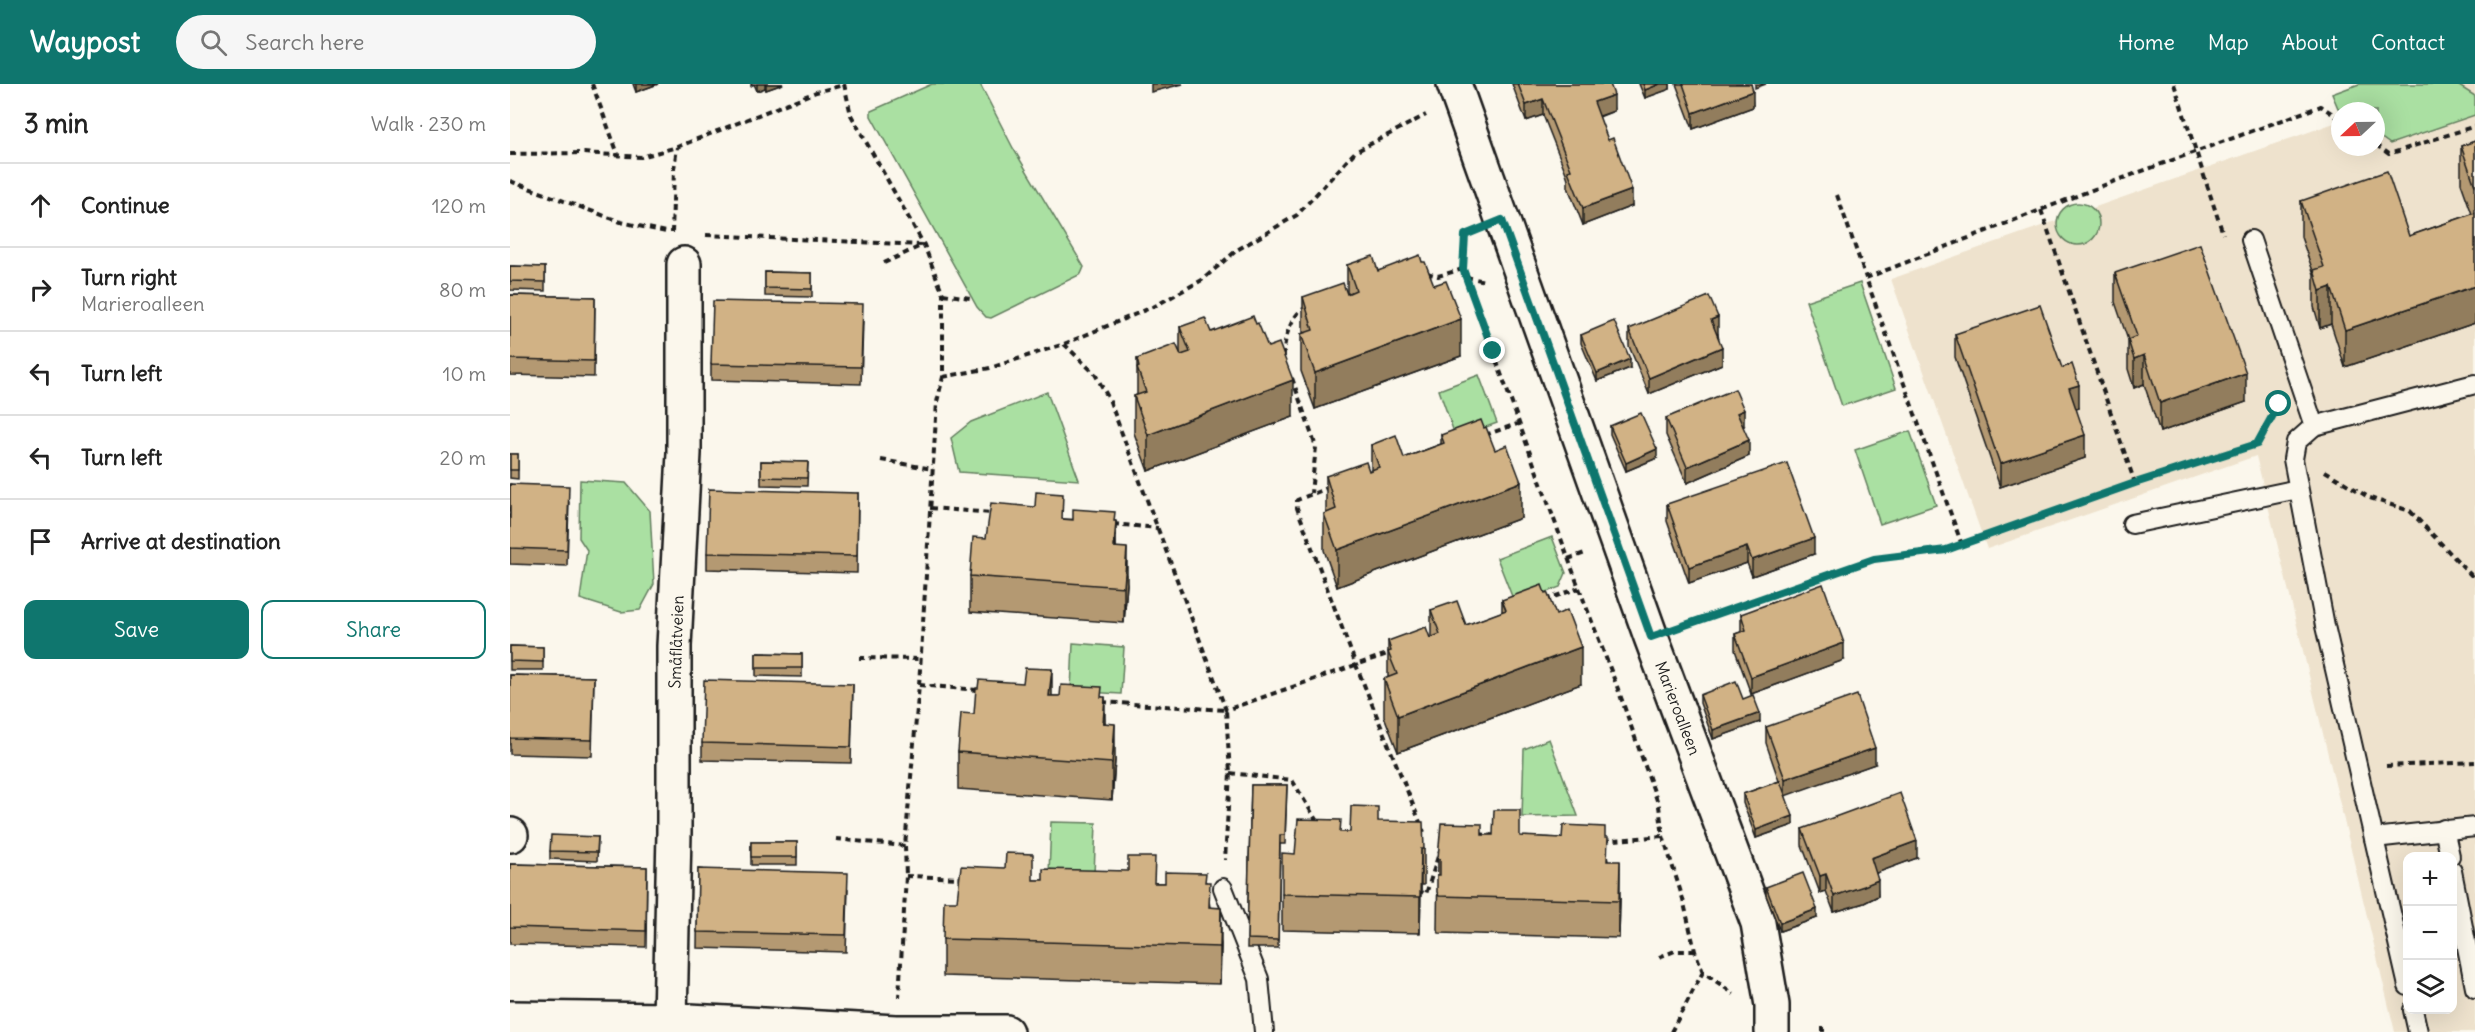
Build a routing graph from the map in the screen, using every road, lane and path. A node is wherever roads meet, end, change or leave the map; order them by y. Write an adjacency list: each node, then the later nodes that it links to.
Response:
1 (592, 84): 11 (path)
2 (844, 84): 7 (path); 20 (path)
3 (2174, 84): 9 (path)
4 (1456, 91): 15 (street, Marieroalleen); 28 (path)
5 (2331, 113): 9 (path)
6 (2475, 126): 8 (path)
7 (677, 147): 11 (path); 16 (path)
8 (2385, 151)
9 (2196, 152): 14 (path); 17 (path)
10 (510, 154): 11 (path)
11 (618, 154)
12 (510, 181): 16 (path)
13 (1837, 195): 24 (path)
14 (2041, 210): 24 (path); 40 (path)
15 (1502, 220): 22 (path); 53 (street, Marieroalleen)
16 (672, 234): 19 (path)
17 (2225, 239)
18 (2251, 240): 35 (lane)
19 (687, 244): 20 (path); 92 (street, Småflåtveien)
20 (924, 245): 21 (path); 25 (path)
21 (884, 263)
22 (1463, 269): 23 (path); 34 (path)
23 (1420, 271)
24 (1866, 279): 49 (path)
25 (944, 294): 26 (path); 31 (path)
26 (970, 298)
27 (1313, 305): 29 (path)
28 (1064, 344): 31 (path); 48 (path)
29 (1287, 365)
30 (1291, 375): 43 (path)
31 (943, 377): 38 (path)
32 (2475, 384): 35 (lane)
33 (2279, 404): 40 (path)
34 (1520, 423): 36 (path); 51 (path)
35 (2314, 426): 42 (lane)
36 (1476, 438)
37 (881, 460): 38 (path)
38 (933, 469): 44 (path)
39 (2325, 470): 50 (path)
40 (2135, 483): 49 (path)
41 (1333, 485): 43 (path)
42 (2298, 489): 47 (lane); 63 (lane)
43 (1311, 493): 57 (path)
44 (930, 507): 45 (path); 56 (path)
45 (998, 514)
46 (1112, 524): 48 (path)
47 (2132, 524)
48 (1158, 528): 61 (path)
49 (1962, 545): 53 (path)
50 (2475, 571)
51 (1579, 588): 52 (path); 71 (path)
52 (1535, 603)
53 (1651, 637): 99 (street, Marieroalleen)
54 (1397, 651): 57 (path)
55 (860, 658): 56 (path)
56 (921, 659): 58 (path)
57 (1356, 664): 61 (path); 68 (path)
58 (919, 685): 59 (path); 76 (path)
59 (978, 690)
60 (1097, 702): 61 (path)
61 (1226, 710): 64 (path)
62 (2475, 762): 63 (path)
63 (2357, 769): 72 (lane)
64 (1230, 774): 65 (path); 80 (path)
65 (1320, 825)
66 (2475, 827): 67 (lane)
67 (2444, 829): 72 (lane); 77 (lane)
68 (1424, 832)
69 (1468, 834): 70 (path)
70 (1503, 836)
71 (1663, 836): 75 (path); 83 (path)
72 (2374, 838): 85 (lane)
73 (836, 840): 76 (path)
74 (1442, 842): 81 (path)
75 (1595, 842)
76 (905, 846): 78 (path)
77 (2449, 852)
78 (906, 876): 79 (path); 89 (path)
79 (977, 879)
80 (1223, 888): 97 (lane)
81 (1416, 888)
82 (2457, 896): 87 (lane)
83 (1695, 951): 84 (path); 86 (path)
84 (1659, 957)
85 (2403, 964)
86 (1702, 972): 88 (path); 98 (path)
87 (2475, 988)
88 (1740, 998)
89 (899, 1007)
90 (2414, 1014): 100 (lane)
91 (510, 1018): 93 (street)
92 (670, 1020): 93 (street); 94 (street)
93 (600, 1025)
94 (827, 1030): 95 (street)
95 (939, 1032): 96 (street)
96 (1006, 1032)
97 (1264, 1032)
98 (1671, 1032)
99 (1772, 1032)
100 (2418, 1032)

